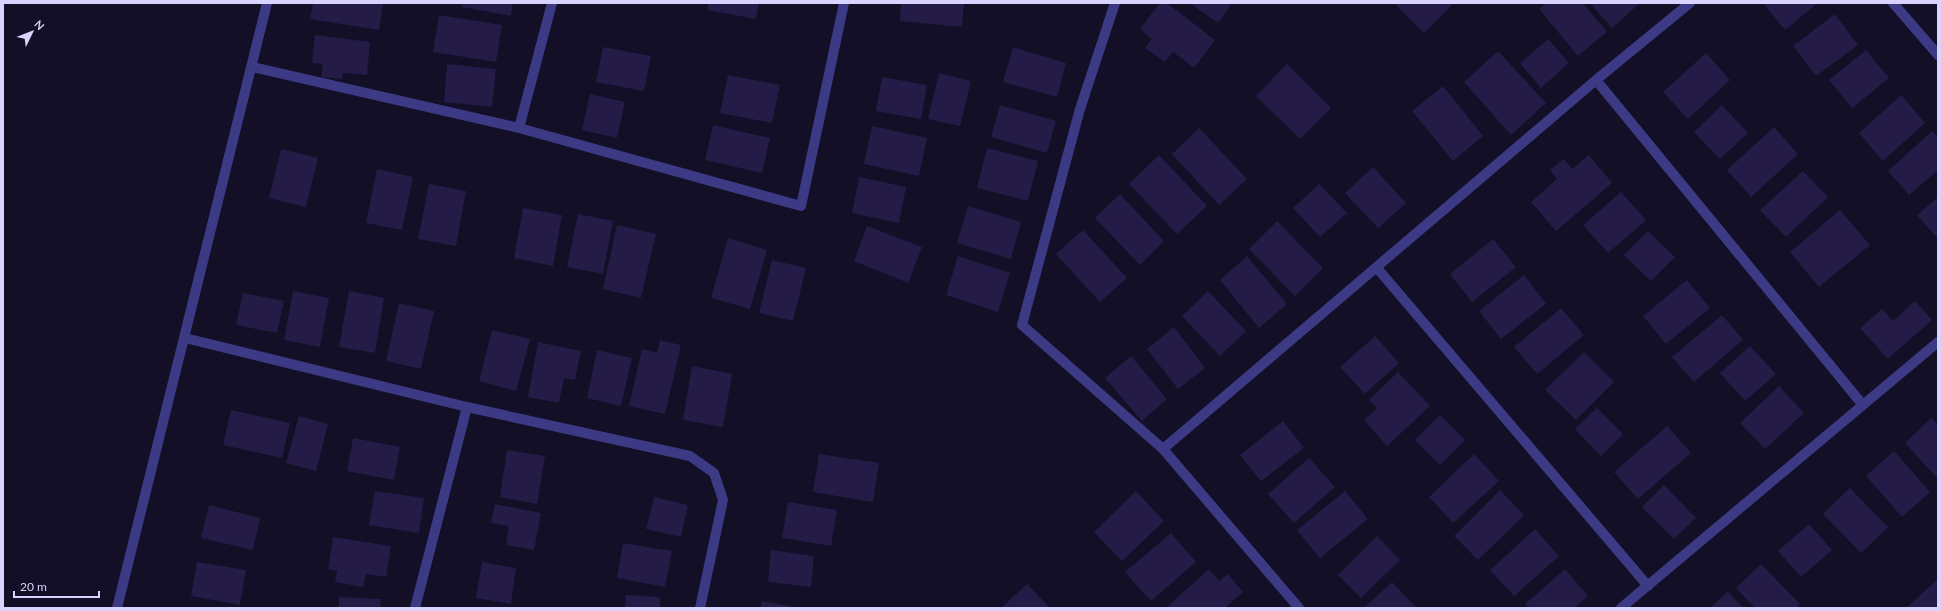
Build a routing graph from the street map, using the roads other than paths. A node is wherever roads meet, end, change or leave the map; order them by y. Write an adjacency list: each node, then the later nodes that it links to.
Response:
1 (267, 3): 8 (street)
2 (552, 3): 10 (street)
3 (844, 3): 10 (street)
4 (1115, 3): 16 (street)
5 (1690, 3): 9 (street)
6 (1893, 3): 7 (street)
7 (1938, 55)
8 (252, 67): 10 (street); 12 (street)
9 (1596, 80): 11 (street); 14 (street)
10 (519, 128)
11 (1377, 268): 16 (street); 17 (street)
12 (185, 338): 15 (street); 18 (street)
13 (1938, 342): 14 (street)
14 (1862, 404): 17 (street)
15 (467, 407): 19 (street); 20 (street)
16 (1163, 449): 21 (street)
17 (1648, 586): 22 (street)
18 (117, 608)
19 (415, 608)
20 (700, 608)
21 (1299, 608)
22 (1621, 608)

